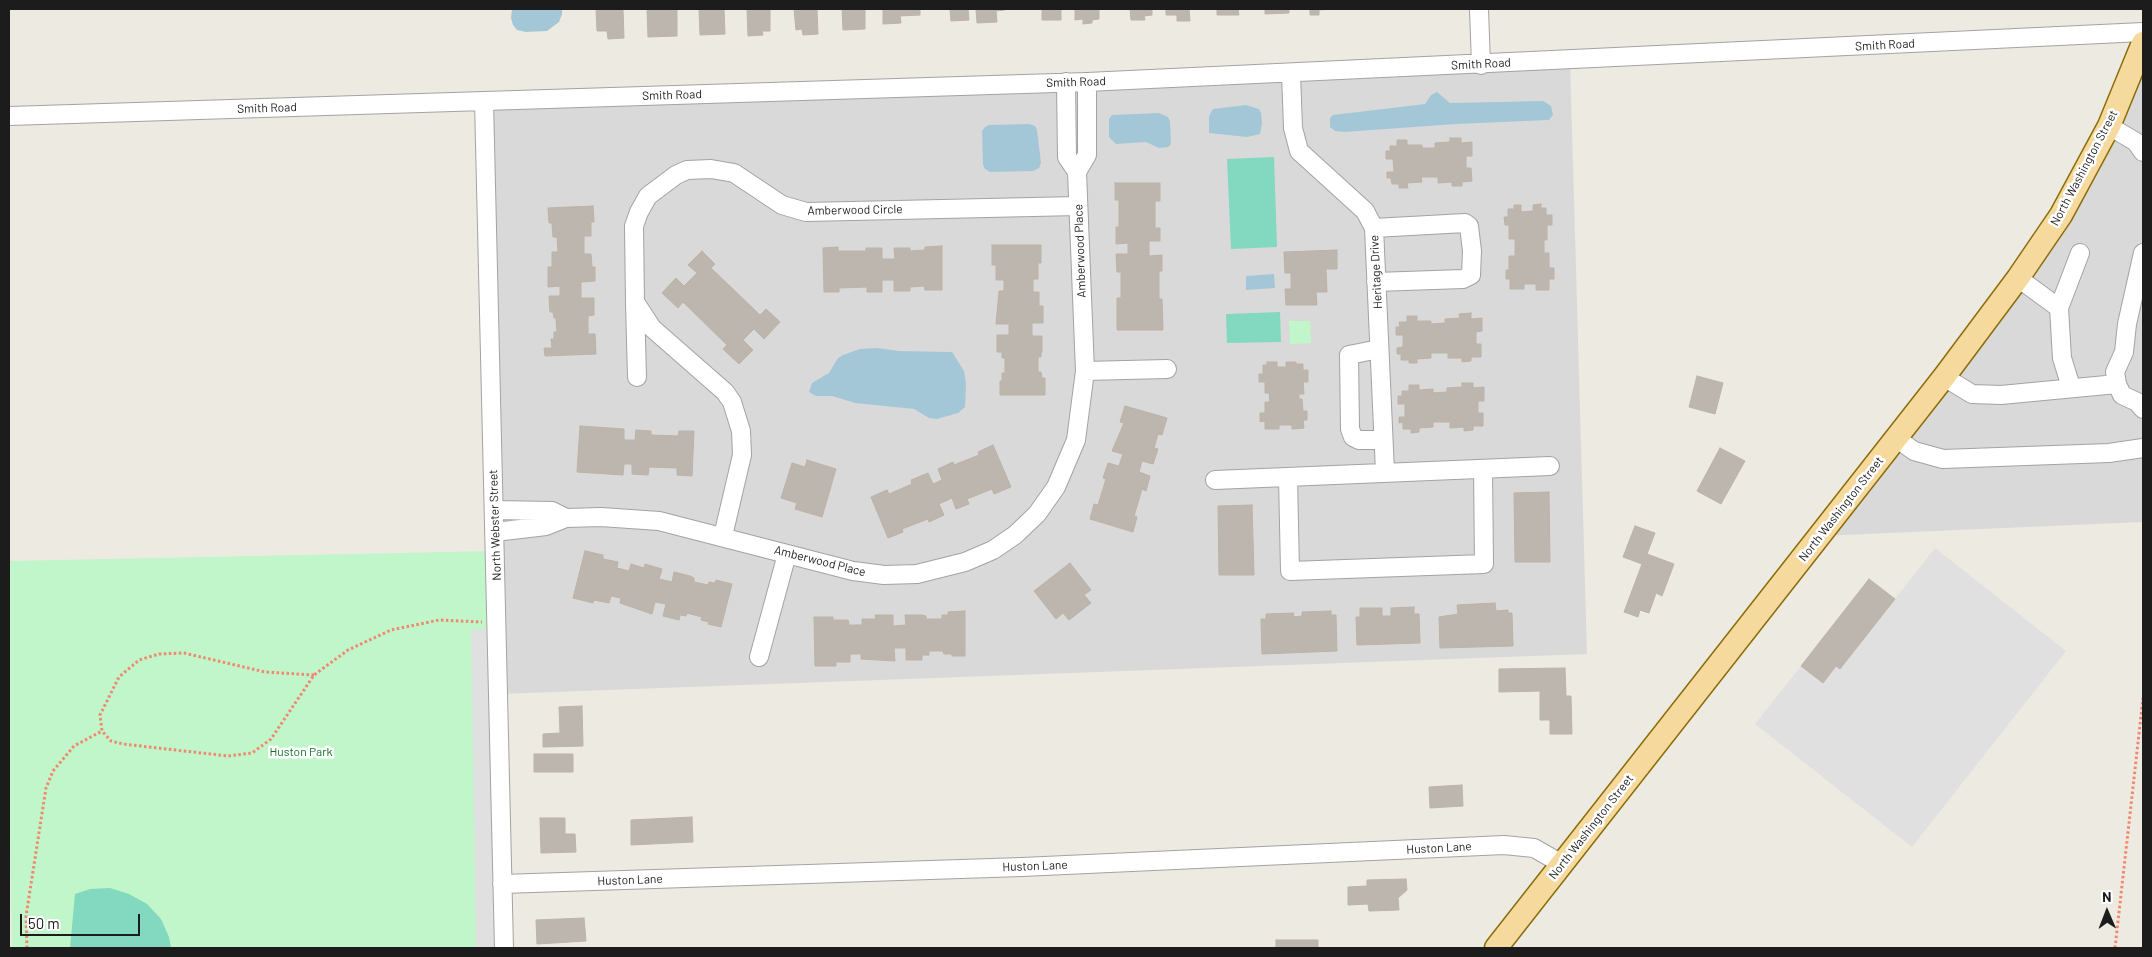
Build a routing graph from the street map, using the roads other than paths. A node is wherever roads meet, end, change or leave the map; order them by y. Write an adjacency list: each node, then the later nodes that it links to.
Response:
1 (1478, 9): 4 (street)
2 (2143, 32): 4 (street, Smith Road)
3 (2143, 43): 10 (main road, North Washington Street)
4 (1481, 64): 5 (street, Smith Road)
5 (1291, 73): 7 (street, Smith Road); 14 (street, Heritage Drive)
6 (1066, 82): 7 (street, Smith Road); 8 (street, Smith Road); 12 (street, Amberwood Place)
7 (1087, 82): 12 (street, Amberwood Place)
8 (484, 101): 9 (street, Smith Road); 37 (street, North Webster Street)
9 (9, 116)
10 (2109, 126): 11 (street); 17 (main road, North Washington Street)
11 (2143, 152)
12 (1077, 172): 13 (street, Amberwood Place)
13 (1078, 206): 19 (street, Amberwood Circle); 23 (street, Amberwood Place)
14 (1374, 228): 18 (street, Heritage Drive); 18 (street)
15 (2080, 253): 20 (street)
16 (2143, 253): 26 (street)
17 (2018, 278): 20 (street); 25 (main road, North Washington Street)
18 (1376, 282): 21 (street, Heritage Drive)
19 (635, 302): 24 (street, Amberwood Circle); 40 (street)
20 (2059, 308): 27 (street)
21 (1379, 349): 30 (street, Heritage Drive); 30 (street)
22 (1167, 370): 23 (street)
23 (1085, 372): 41 (street, Amberwood Place)
24 (637, 377)
25 (1944, 377): 27 (street); 29 (main road, North Washington Street)
26 (2117, 384): 27 (street); 28 (street)
27 (2071, 387)
28 (2143, 409)
29 (1896, 438): 31 (street); 43 (main road, North Washington Street)
30 (1384, 440): 34 (street, Heritage Drive)
31 (2143, 448)
32 (1550, 466): 33 (street)
33 (1483, 469): 34 (street); 35 (street)
34 (1386, 472): 35 (street)
35 (1288, 476): 36 (street)
36 (1215, 480)
37 (494, 510): 38 (street, Amberwood Place); 39 (street, North Webster Street)
38 (566, 518): 39 (street, Amberwood Place); 40 (street, Amberwood Place)
39 (495, 532): 44 (street, North Webster Street)
40 (722, 536): 41 (street, Amberwood Place)
41 (787, 554): 42 (street)
42 (759, 657)
43 (1562, 864): 44 (street, Huston Lane); 46 (main road, North Washington Street)
44 (502, 884): 45 (street, North Webster Street)
45 (504, 948)
46 (1496, 948)

